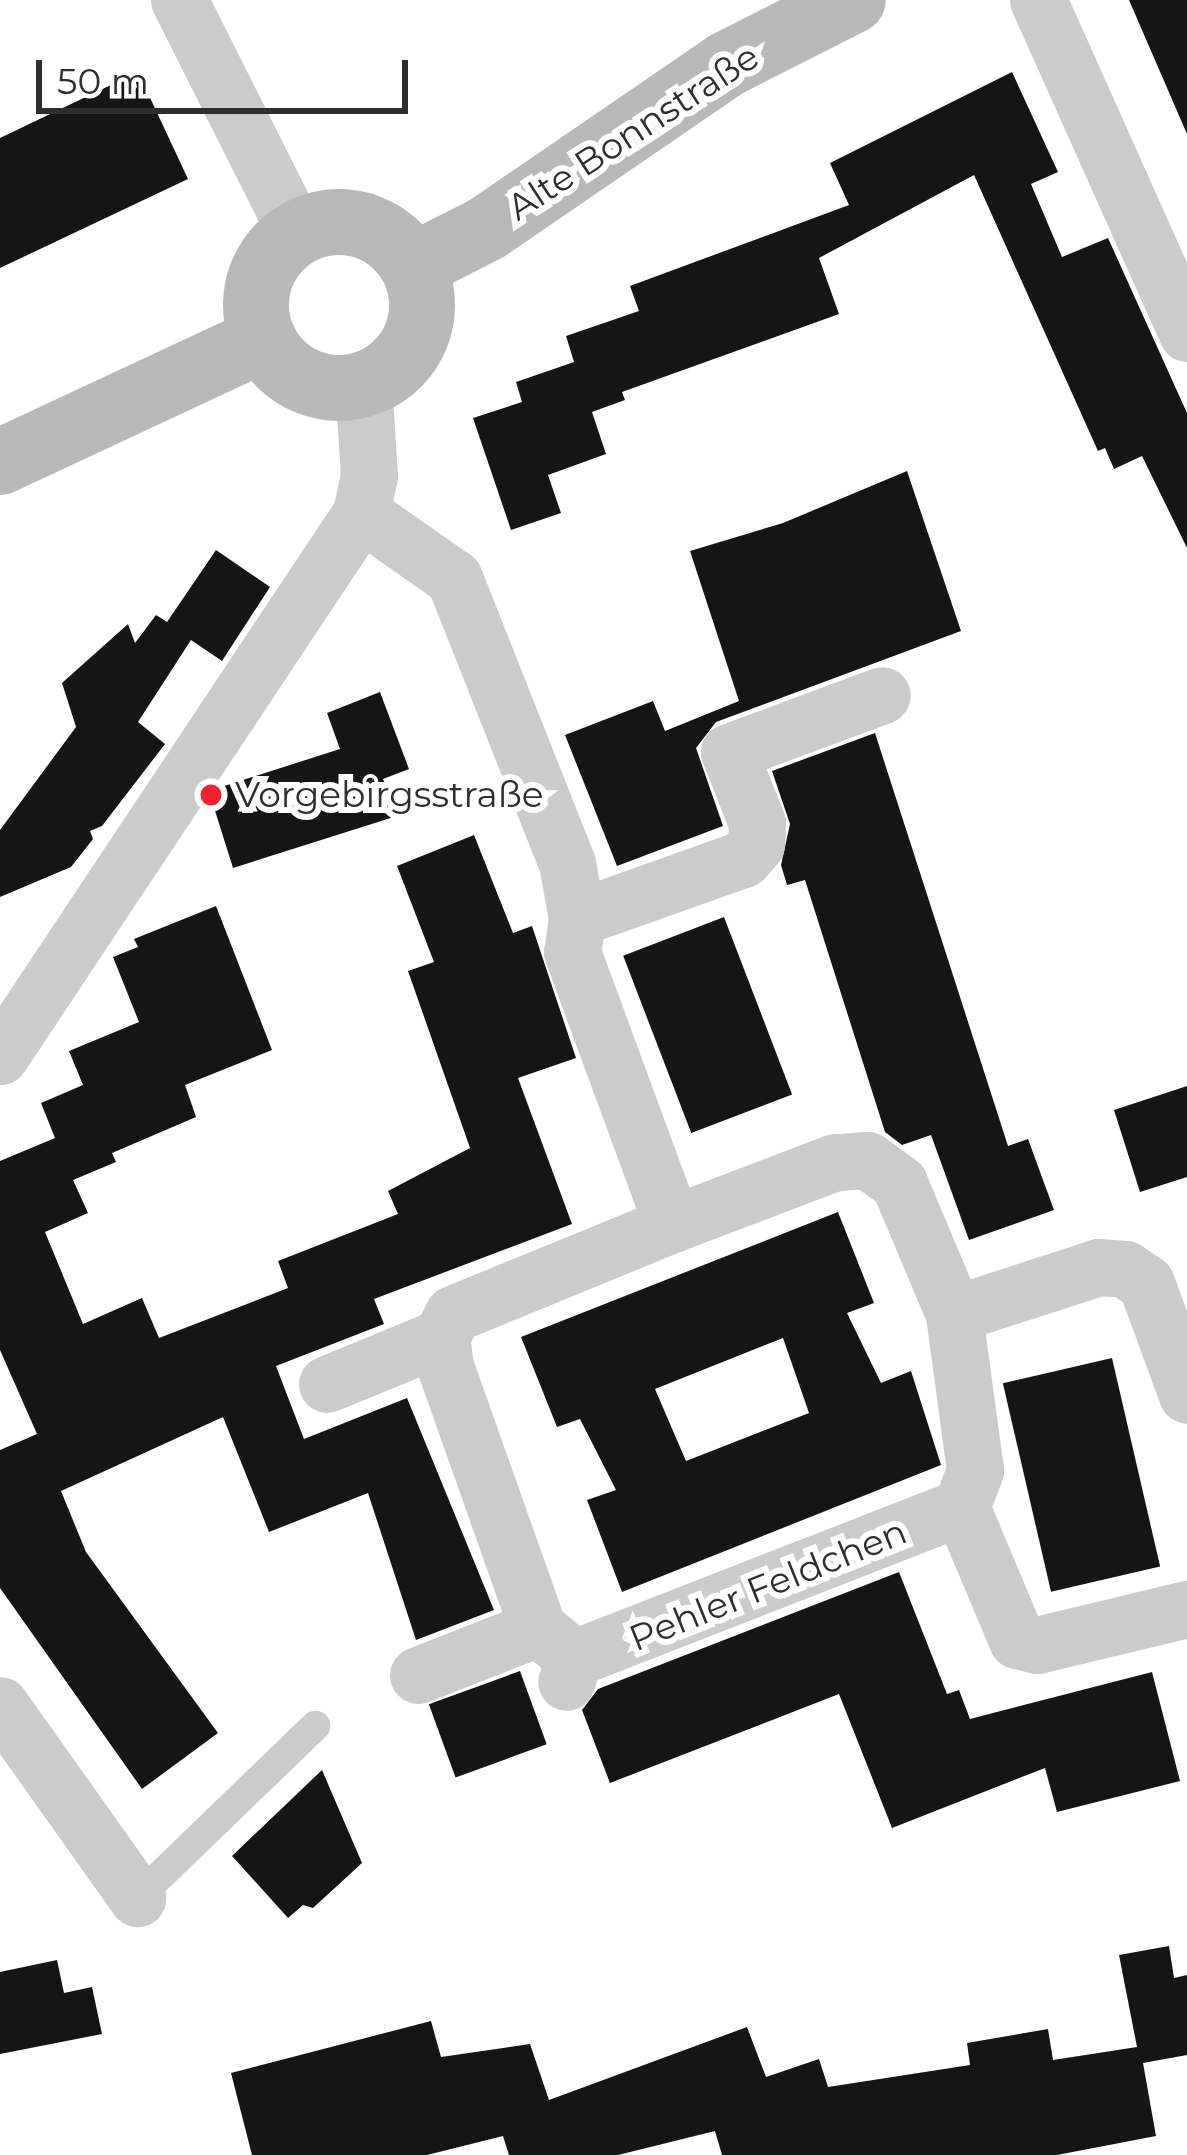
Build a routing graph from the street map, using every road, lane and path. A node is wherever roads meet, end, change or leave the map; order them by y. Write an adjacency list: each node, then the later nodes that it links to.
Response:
1 (179, 0): 4 (street)
2 (853, 0): 5 (main road, Alte Bonnstraße)
3 (1039, 0): 6 (street)
4 (297, 236): 5 (main road); 7 (main road)
5 (413, 266): 8 (main road)
6 (1187, 333)
7 (264, 340): 8 (main road); 9 (main road)
8 (363, 385): 10 (street)
9 (0, 462)
10 (361, 513): 12 (street); 13 (street)
11 (882, 694): 12 (street)
12 (577, 918): 14 (street)
13 (0, 1056)
14 (672, 1224): 15 (street); 16 (street)
15 (954, 1314): 18 (street); 19 (street)
16 (441, 1337): 17 (street); 21 (street)
17 (326, 1384)
18 (1187, 1395)
19 (961, 1507): 20 (street); 21 (street, Pehler Feldchen)
20 (1187, 1609)
21 (559, 1656): 22 (street, Pehler Feldchen)
22 (418, 1675)
23 (0, 1705): 25 (street)
24 (315, 1726): 25 (lane)
25 (137, 1898)

